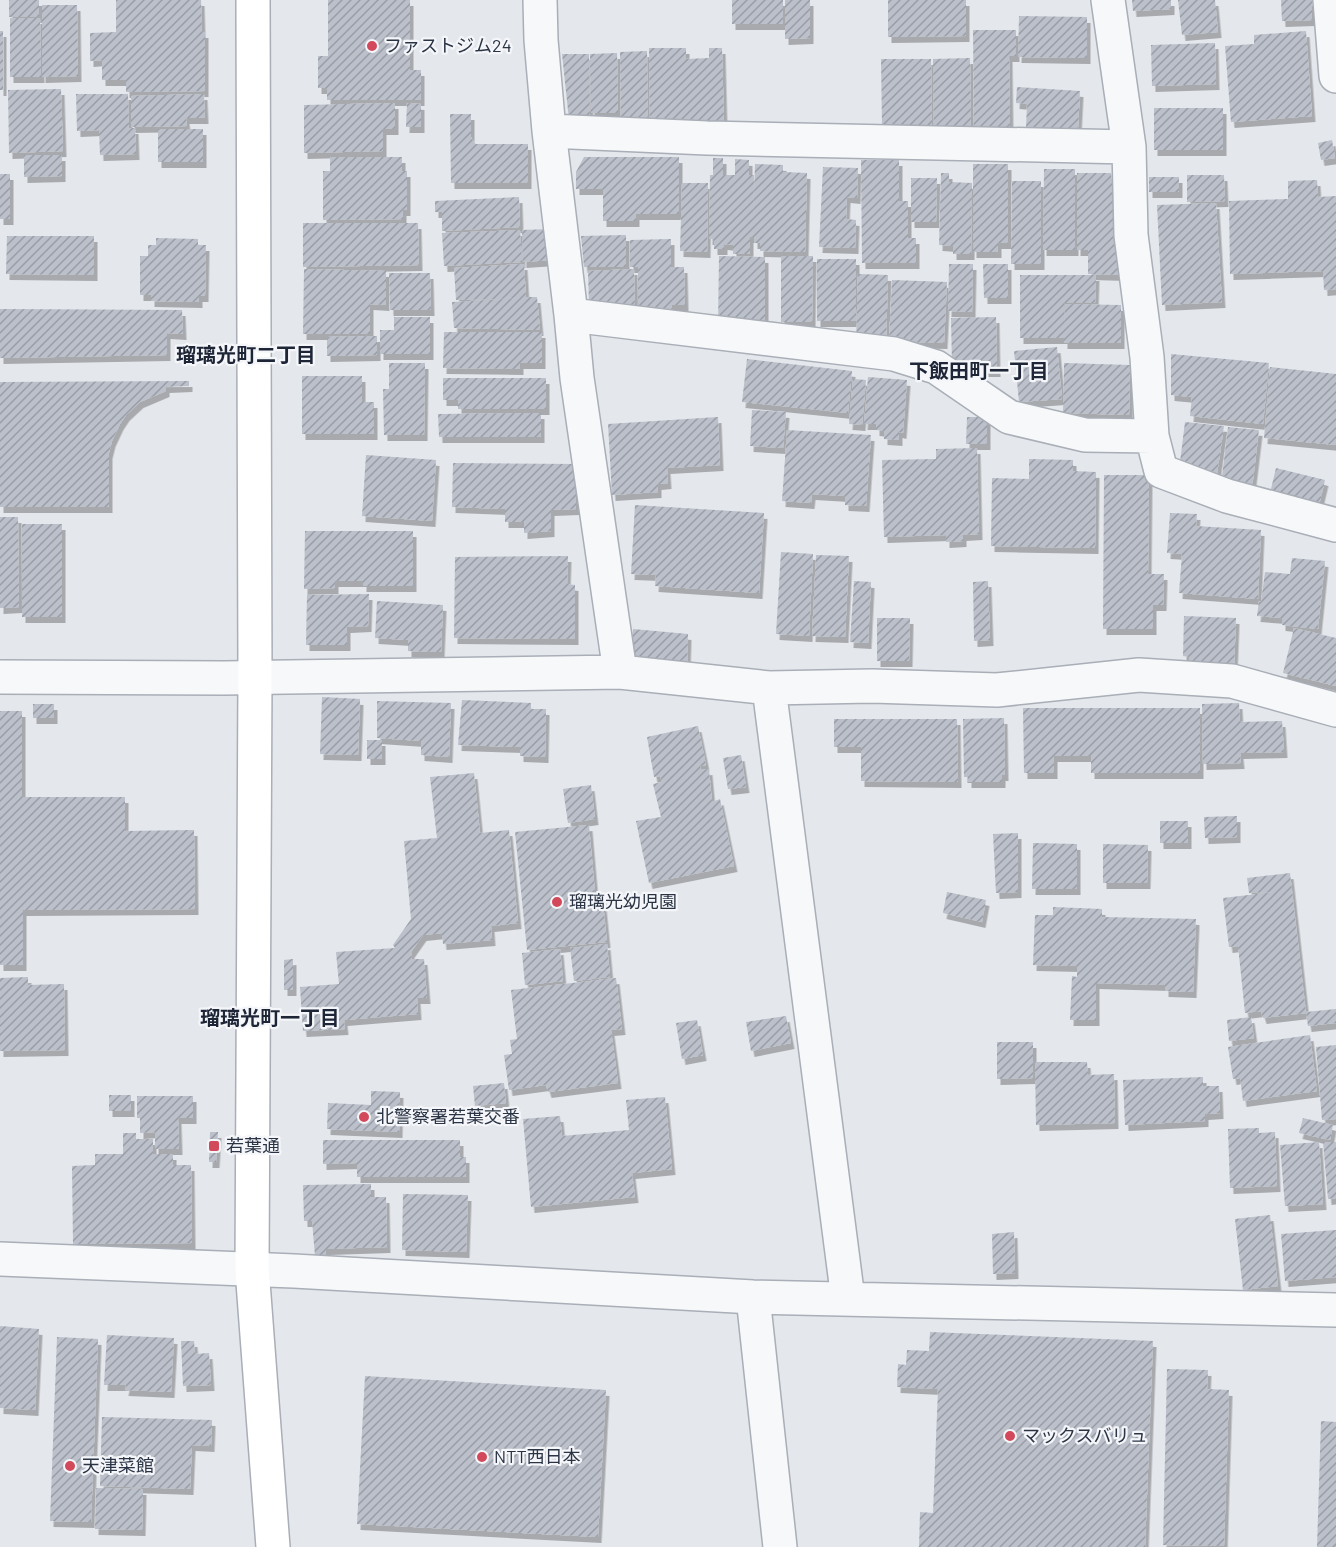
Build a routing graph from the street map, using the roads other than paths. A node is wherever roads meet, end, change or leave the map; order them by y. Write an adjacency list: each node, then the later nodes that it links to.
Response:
1 (253, 0): 13 (street)
2 (540, 0): 6 (street)
3 (1108, 0): 7 (street)
4 (1330, 0): 5 (street)
5 (1336, 76)
6 (549, 131): 7 (street); 8 (street)
7 (1129, 147): 9 (street)
8 (571, 315): 9 (street); 11 (street)
9 (1152, 436): 10 (street)
10 (1336, 525)
11 (620, 672): 13 (street); 14 (street)
12 (0, 677): 13 (street)
13 (255, 677): 17 (street)
14 (769, 688): 15 (street); 19 (street)
15 (1336, 710)
16 (0, 1259): 17 (street)
17 (252, 1269): 18 (street); 21 (street)
18 (753, 1297): 19 (street); 22 (street)
19 (848, 1299): 20 (street)
20 (1336, 1310)
21 (273, 1547)
22 (780, 1547)

